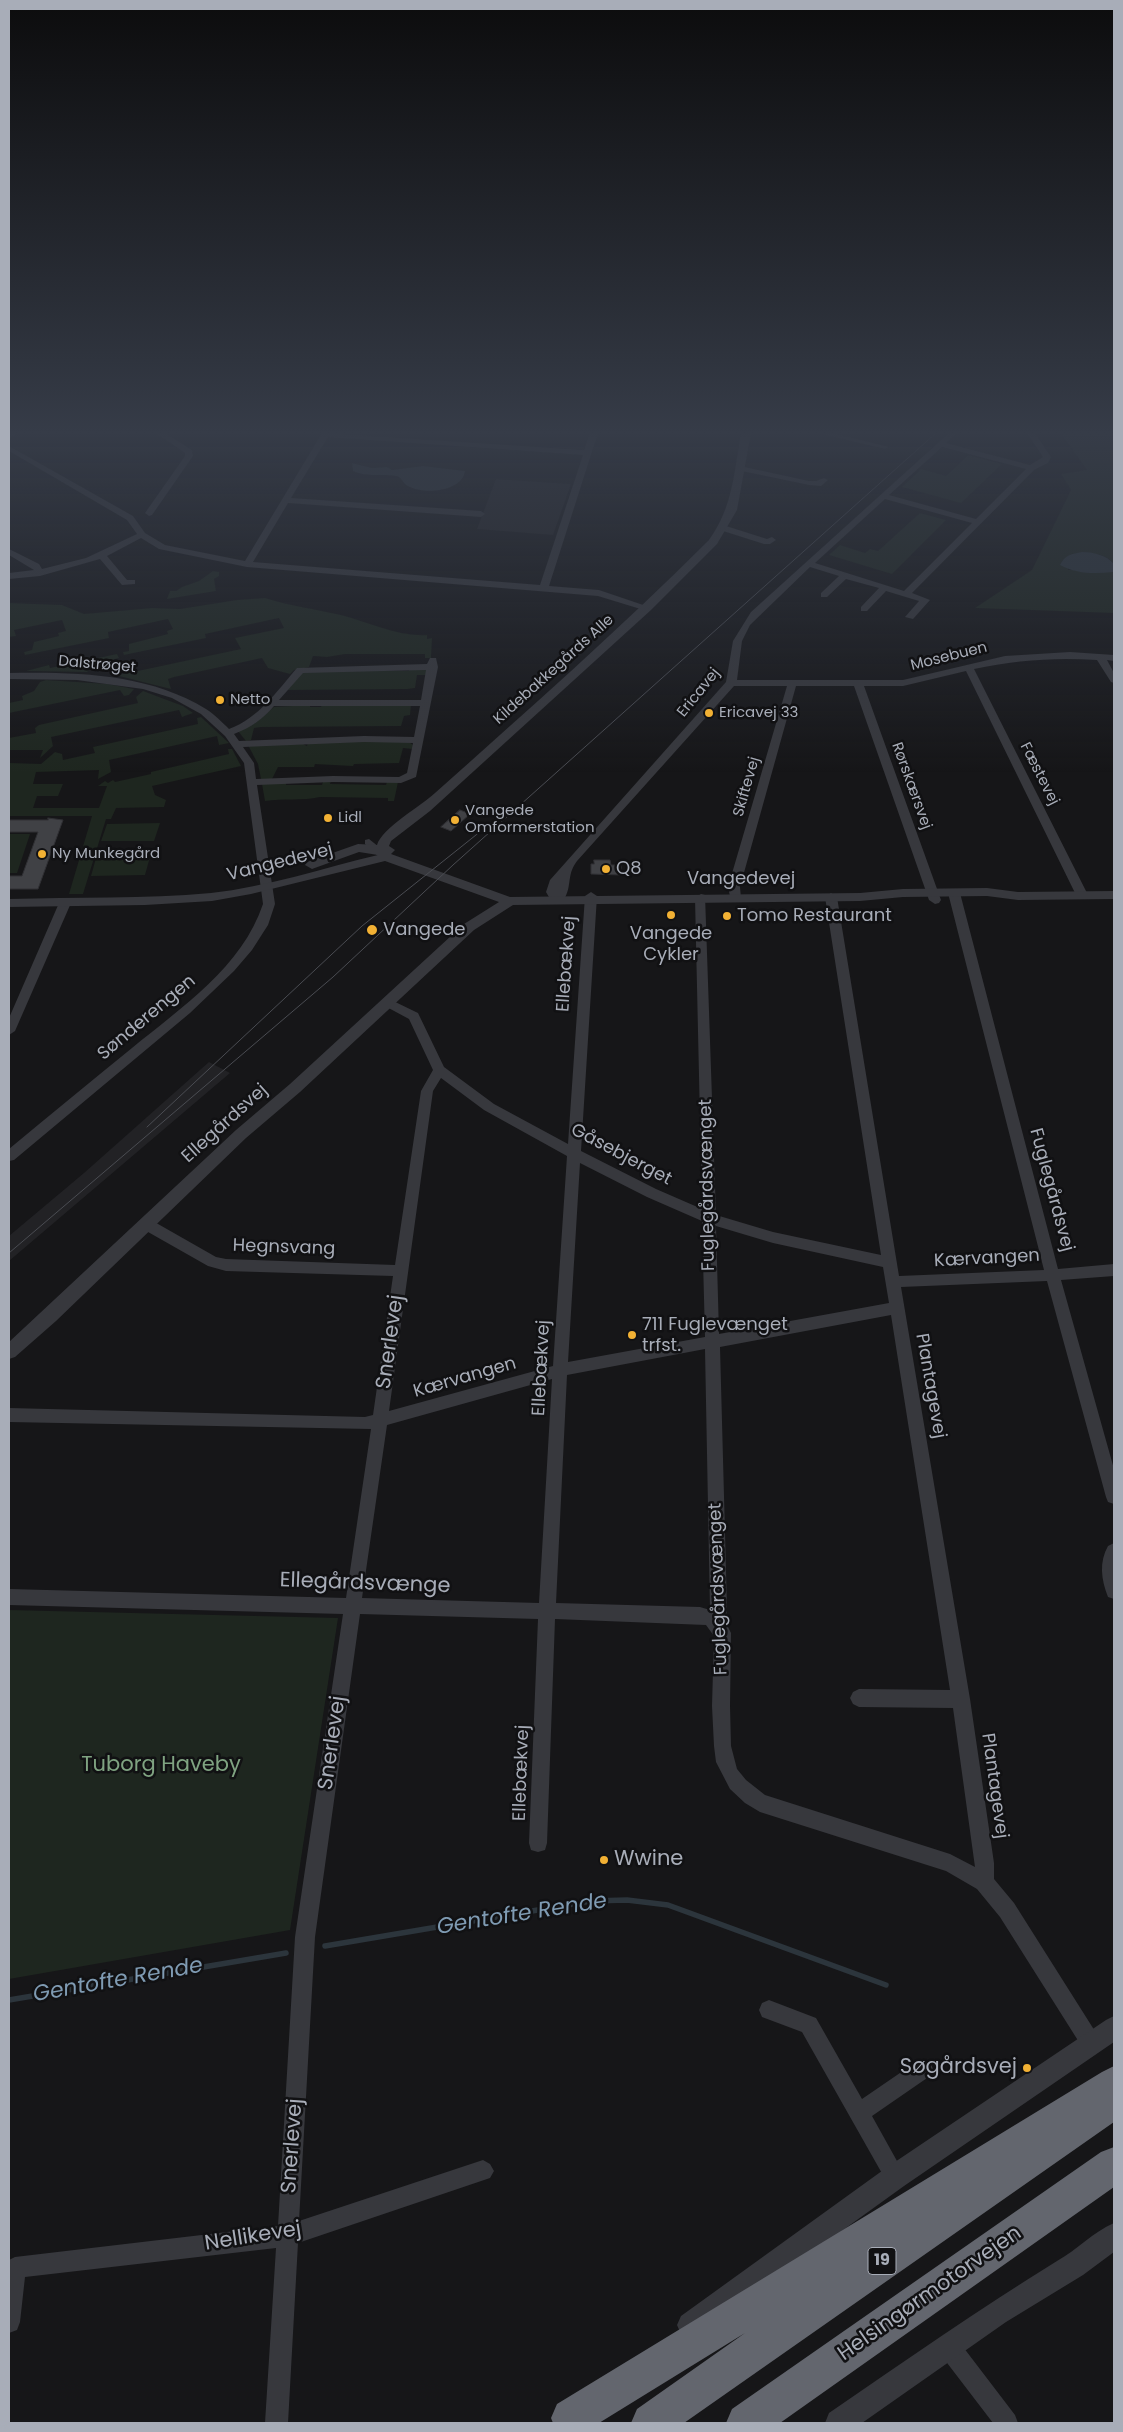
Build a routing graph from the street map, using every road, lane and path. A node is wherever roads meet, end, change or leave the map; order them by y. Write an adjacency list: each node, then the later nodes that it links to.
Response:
1 (116, 546): 9 (street)
2 (161, 546): 10 (street)
3 (257, 546): 10 (street)
4 (558, 546): 17 (street)
5 (707, 546): 20 (street, Kildebakkegårds Alle)
6 (827, 546): 11 (street, Ericavej)
7 (953, 546): 18 (street)
8 (9, 552): 12 (street)
9 (101, 555): 12 (street); 15 (street)
10 (247, 564): 17 (street)
11 (808, 564): 13 (street); 28 (street, Ericavej)
12 (40, 573): 14 (street)
13 (845, 575): 16 (street); 19 (street)
14 (9, 576)
15 (132, 582)
16 (885, 587): 18 (street); 21 (street)
17 (544, 588): 20 (street)
18 (906, 594): 22 (street)
19 (824, 595)
20 (647, 608): 37 (street, Kildebakkegårds Alle)
21 (864, 609)
22 (910, 617)
23 (1100, 657): 24 (street, Mosebuen); 25 (street, Mosebuen); 27 (street)
24 (1114, 658)
25 (968, 666): 30 (street, Mosebuen); 43 (street, Fæstevej)
26 (9, 676): 33 (street, Dalstrøget)
27 (1114, 680)
28 (731, 683): 29 (street, Mosebuen); 42 (street, Ericavej)
29 (792, 684): 30 (street, Mosebuen); 50 (street, Skiftevej)
30 (858, 684): 45 (street, Rørskærsvej)
31 (273, 703): 32 (street); 32 (street); 33 (street)
32 (425, 703): 34 (street)
33 (229, 732): 35 (street, Dalstrøget)
34 (418, 740): 35 (street); 36 (street)
35 (239, 744): 36 (street, Dalstrøget)
36 (252, 782): 40 (street, Dalstrøget)
37 (378, 846): 38 (street, Vangedevej); 38 (street); 39 (street, Vangedevej); 40 (street, Vangedevej)
38 (305, 876): 40 (street, Vangedevej)
39 (450, 879): 41 (street, Vangedevej); 54 (street)
40 (265, 884): 53 (street, Vangedevej); 59 (street, Sønderengen)
41 (484, 886): 42 (street, Vangedevej); 54 (street)
42 (554, 895): 48 (street, Vangedevej); 51 (street, Vangedevej); 54 (street)
43 (1082, 895): 44 (street, Vangedevej); 46 (street, Vangedevej)
44 (1114, 895)
45 (934, 896): 46 (street, Vangedevej); 47 (street, Vangedevej)
46 (955, 896): 65 (street, Fuglegårdsvej)
47 (831, 897): 50 (street, Vangedevej); 62 (street, Plantagevej)
48 (596, 898): 49 (street, Vangedevej); 58 (street, Ellebækvej)
49 (701, 898): 50 (street, Vangedevej); 60 (street, Fuglegårdsvænget)
50 (735, 898)
51 (510, 901): 54 (street, Ellegårdsvej)
52 (9, 903): 53 (street, Vangedevej)
53 (65, 903): 56 (street)
54 (491, 904): 55 (street, Ellegårdsvej)
55 (387, 1002): 57 (street, Gåsebjerget); 61 (street, Ellegårdsvej)
56 (9, 1031)
57 (439, 1070): 58 (street, Gåsebjerget); 64 (street, Snerlevej)
58 (573, 1151): 60 (street, Gåsebjerget); 70 (street, Ellebækvej)
59 (9, 1156)
60 (709, 1218): 62 (street, Gåsebjerget); 68 (street, Fuglegårdsvænget)
61 (146, 1224): 64 (street, Hegnsvang); 69 (street, Ellegårdsvej)
62 (888, 1262): 66 (street, Plantagevej)
63 (1114, 1270): 65 (street, Kærvangen)
64 (401, 1271): 72 (street, Snerlevej)
65 (1053, 1275): 66 (street, Kærvangen); 73 (street, Fuglegårdsvej)
66 (892, 1282): 67 (street, Plantagevej)
67 (896, 1308): 68 (street, Kærvangen); 81 (street, Plantagevej)
68 (712, 1341): 70 (street, Kærvangen); 79 (street, Fuglegårdsvænget)
69 (9, 1352)
70 (560, 1370): 72 (street, Kærvangen); 78 (street, Ellebækvej)
71 (9, 1415): 72 (street, Kærvangen)
72 (380, 1422): 77 (street, Snerlevej)
73 (1114, 1497)
74 (1114, 1551): 75 (street)
75 (1114, 1590)
76 (9, 1598): 77 (street, Ellegårdsvænge)
77 (353, 1606): 78 (street, Ellegårdsvænge); 94 (street, Snerlevej)
78 (547, 1612): 79 (street, Ellegårdsvænge); 82 (street, Ellebækvej)
79 (717, 1624): 83 (street, Fuglegårdsvænget)
80 (858, 1698): 81 (street)
81 (961, 1699): 83 (street, Plantagevej)
82 (538, 1843)
83 (984, 1882): 86 (street, Fuglegårdsvænget)
84 (769, 2010): 90 (street)
85 (1114, 2028): 86 (street)
86 (1091, 2043): 93 (street)
87 (923, 2069): 90 (street)
88 (1114, 2084): 98 (highway)
89 (1114, 2101): 100 (highway, 19)
90 (859, 2114): 93 (street)
91 (1114, 2165): 101 (highway, Helsingørmotorvejen)
92 (483, 2171): 94 (street, Nellikevej)
93 (895, 2177): 98 (street)
94 (287, 2236): 96 (street, Nellikevej); 99 (street, Snerlevej)
95 (1114, 2236): 97 (street)
96 (9, 2322)
97 (949, 2347): 102 (street); 103 (street)
98 (567, 2421)
99 (277, 2423)
100 (651, 2423)
101 (746, 2423)
102 (839, 2423)
103 (1007, 2423)

